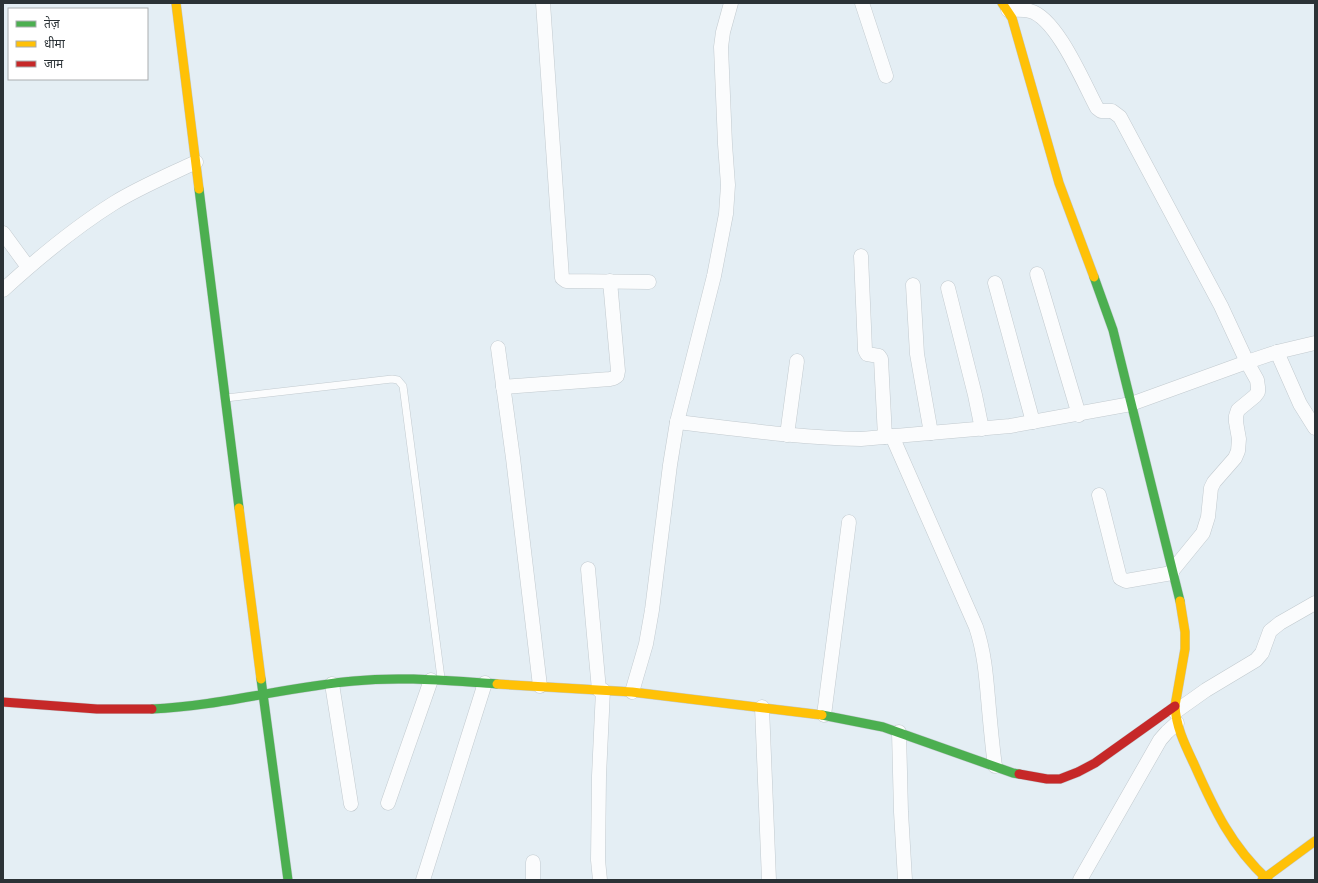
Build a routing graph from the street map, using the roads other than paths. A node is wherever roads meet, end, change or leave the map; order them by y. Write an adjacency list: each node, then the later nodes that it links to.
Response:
1 (176, 3): 7 (street)
2 (543, 3): 12 (street)
3 (731, 3): 27 (street)
4 (862, 3): 6 (street)
5 (1005, 7): 22 (street); 25 (street)
6 (886, 76)
7 (196, 162): 10 (street); 24 (street)
8 (3, 232): 10 (street)
9 (861, 256): 33 (street)
10 (28, 267): 17 (street)
11 (1038, 274): 26 (street)
12 (610, 281): 13 (street); 23 (street)
13 (649, 282)
14 (995, 283): 28 (street)
15 (912, 285): 31 (street)
16 (948, 288): 30 (street)
17 (3, 290)
18 (1315, 343): 20 (street)
19 (498, 348): 23 (street)
20 (1277, 352): 22 (street); 29 (street)
21 (797, 361): 32 (street)
22 (1247, 362): 25 (street); 37 (street)
23 (503, 387): 42 (street)
24 (226, 398): 39 (lane); 45 (street)
25 (1131, 404): 26 (street); 37 (street)
26 (1079, 415): 28 (street)
27 (678, 422): 32 (street); 44 (street)
28 (1033, 422): 30 (street)
29 (1315, 428)
30 (982, 429): 31 (street)
31 (931, 433): 33 (street)
32 (787, 435): 33 (street)
33 (888, 436): 51 (street)
34 (1099, 495): 37 (street)
35 (849, 522): 48 (street)
36 (588, 569): 43 (street)
37 (1172, 572): 49 (street)
38 (1315, 603): 49 (street)
39 (436, 680): 40 (street); 41 (street); 52 (street)
40 (485, 683): 42 (street); 58 (street)
41 (332, 684): 45 (street); 53 (street)
42 (540, 686): 43 (street)
43 (601, 690): 44 (street); 60 (street)
44 (632, 692): 47 (street)
45 (263, 695): 46 (street); 57 (street)
46 (3, 702)
47 (762, 707): 48 (street); 61 (street)
48 (824, 714): 50 (street)
49 (1176, 714): 51 (street); 56 (street); 63 (street)
50 (899, 732): 51 (street); 62 (street)
51 (995, 766)
52 (388, 803)
53 (351, 804)
54 (1315, 840): 56 (street)
55 (533, 862): 59 (street)
56 (1265, 879)
57 (288, 880)
58 (423, 880)
59 (533, 880)
60 (600, 880)
61 (769, 880)
62 (905, 880)
63 (1080, 880)

